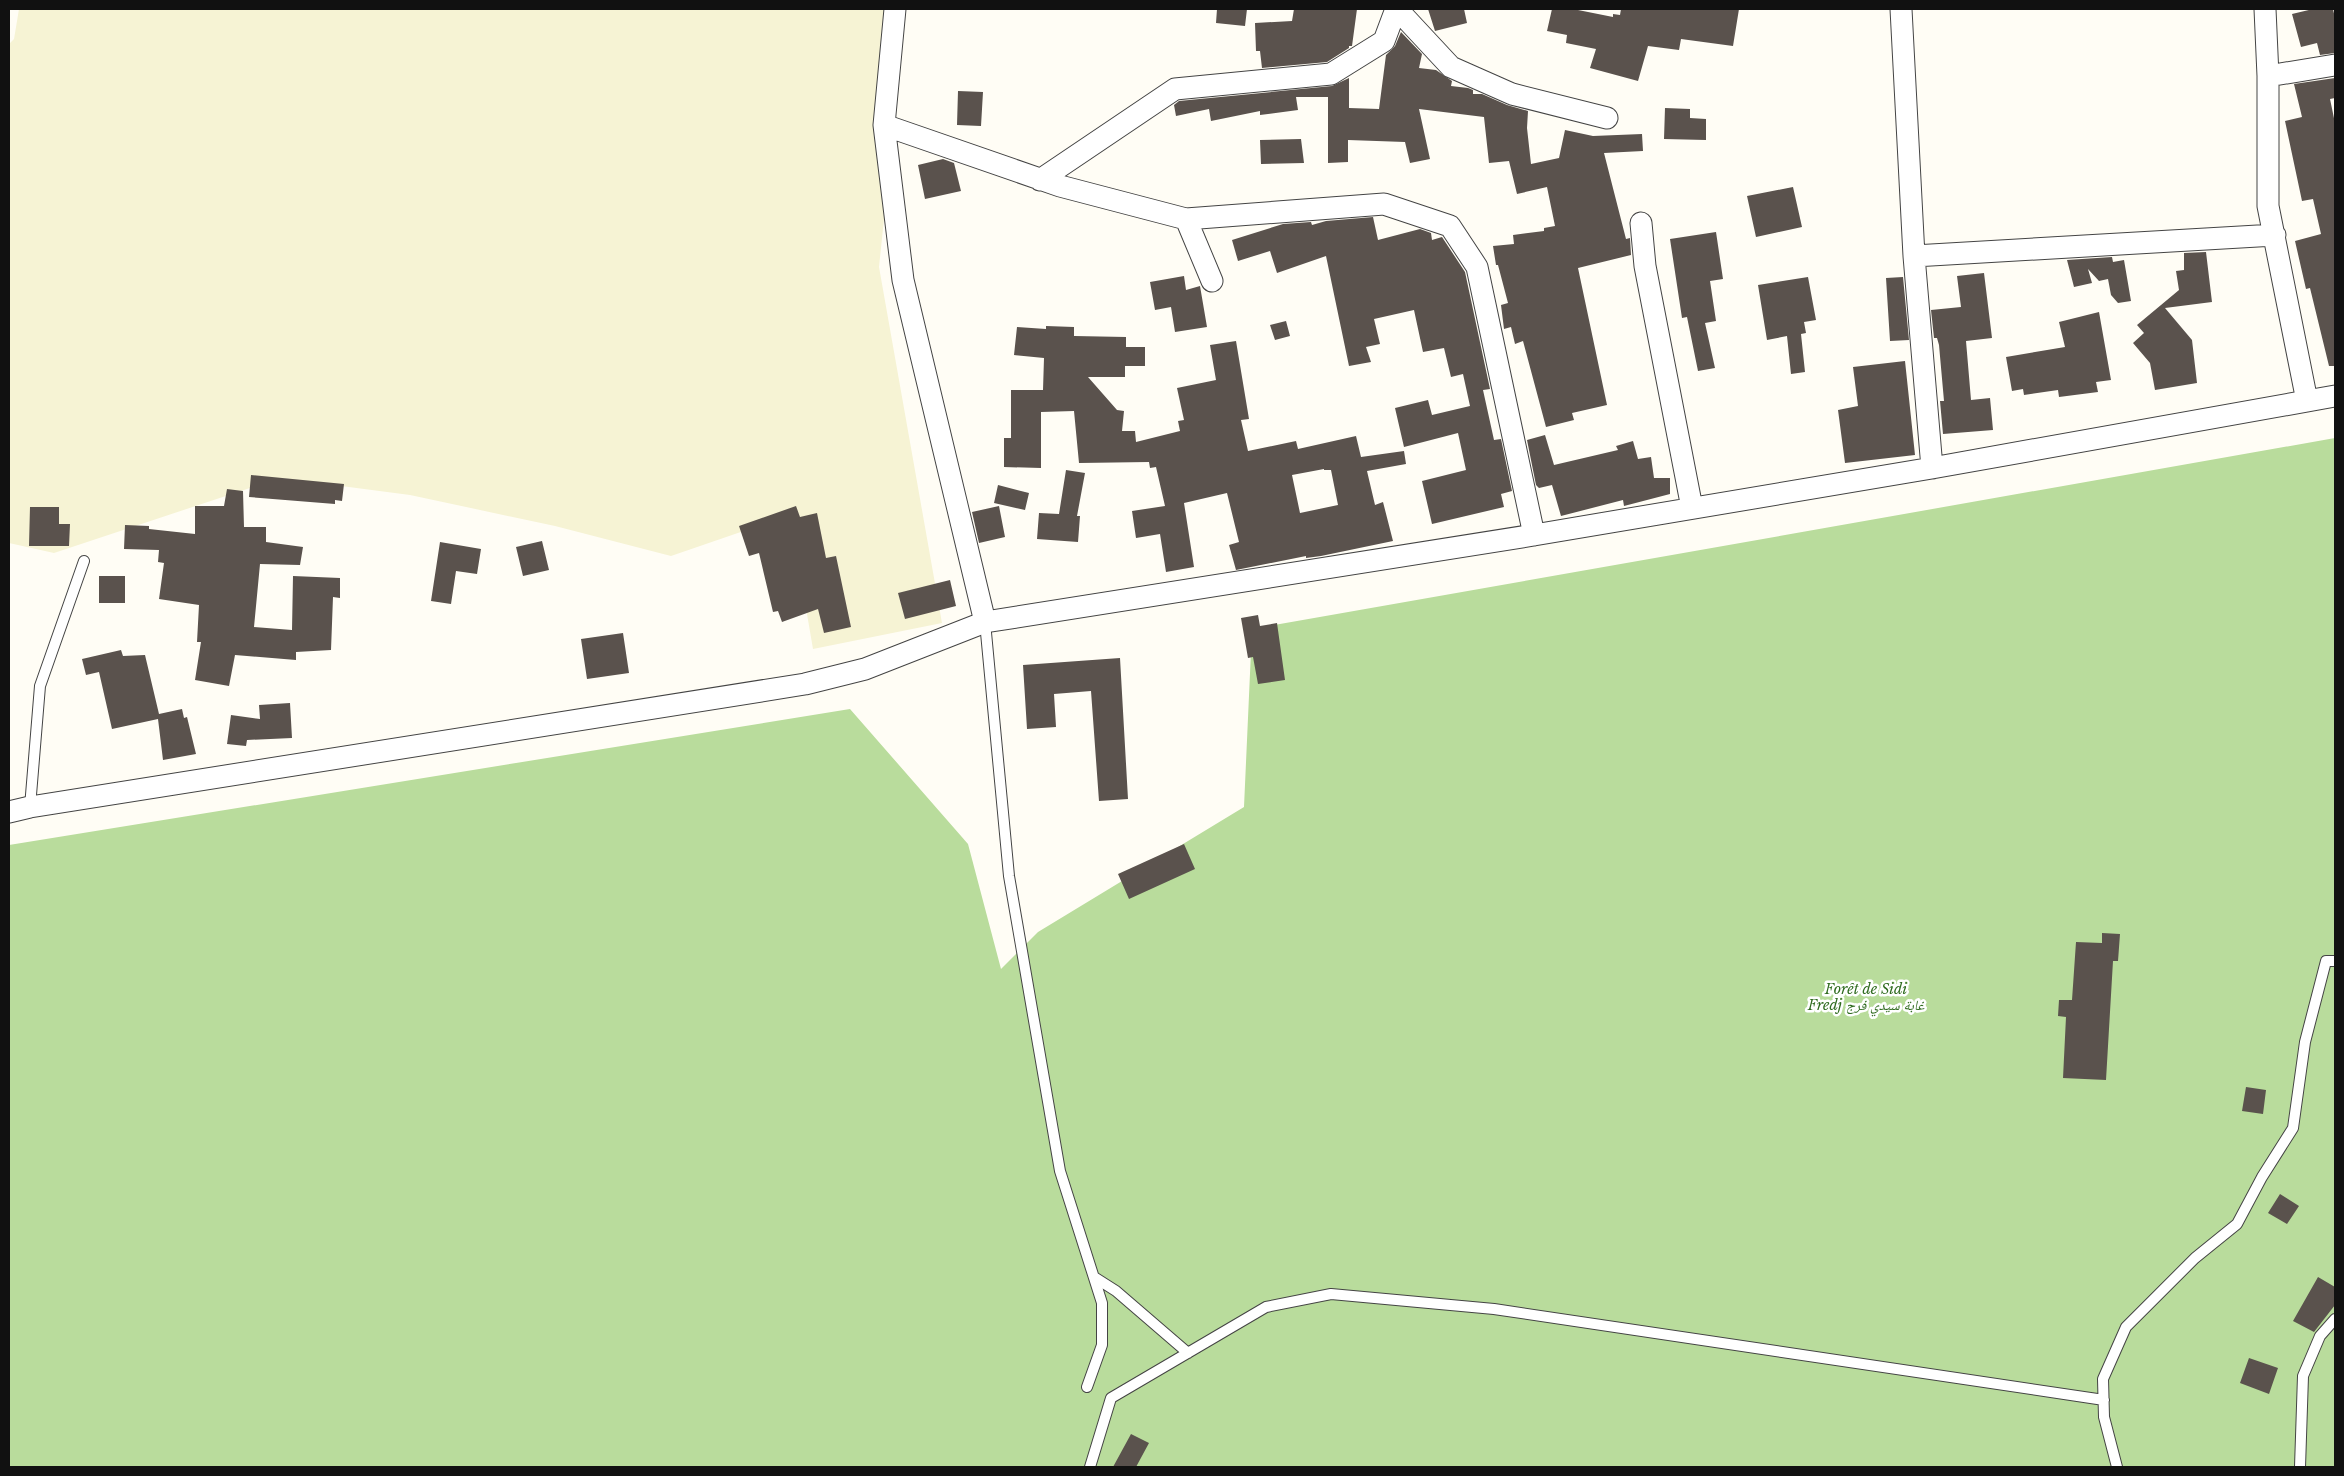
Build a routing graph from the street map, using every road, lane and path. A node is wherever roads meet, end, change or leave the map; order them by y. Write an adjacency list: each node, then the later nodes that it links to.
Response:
1 (895, 9): 8 (street)
2 (1396, 9): 7 (street); 9 (street)
3 (1901, 9): 13 (street)
4 (2265, 9): 6 (street)
5 (2335, 65): 6 (street)
6 (2268, 76): 12 (street)
7 (1607, 118)
8 (884, 125): 9 (street); 21 (street)
9 (1040, 180): 10 (street)
10 (1186, 219): 14 (street); 19 (street)
11 (1641, 223): 18 (street)
12 (2275, 234): 13 (street); 16 (street)
13 (1914, 256): 17 (street)
14 (1212, 281)
15 (2335, 396): 16 (street)
16 (2307, 401): 17 (street)
17 (1932, 468): 18 (street)
18 (1692, 508): 19 (street)
19 (1534, 535): 21 (street)
20 (84, 561): 22 (lane)
21 (985, 622): 22 (street); 25 (lane)
22 (30, 807): 23 (street)
23 (9, 812)
24 (2335, 961): 29 (lane)
25 (1094, 1277): 27 (lane); 28 (lane)
26 (2335, 1318): 32 (lane)
27 (1188, 1353): 29 (lane); 30 (lane)
28 (1087, 1387)
29 (2104, 1400): 31 (lane)
30 (1090, 1467)
31 (2117, 1467)
32 (2300, 1467)

